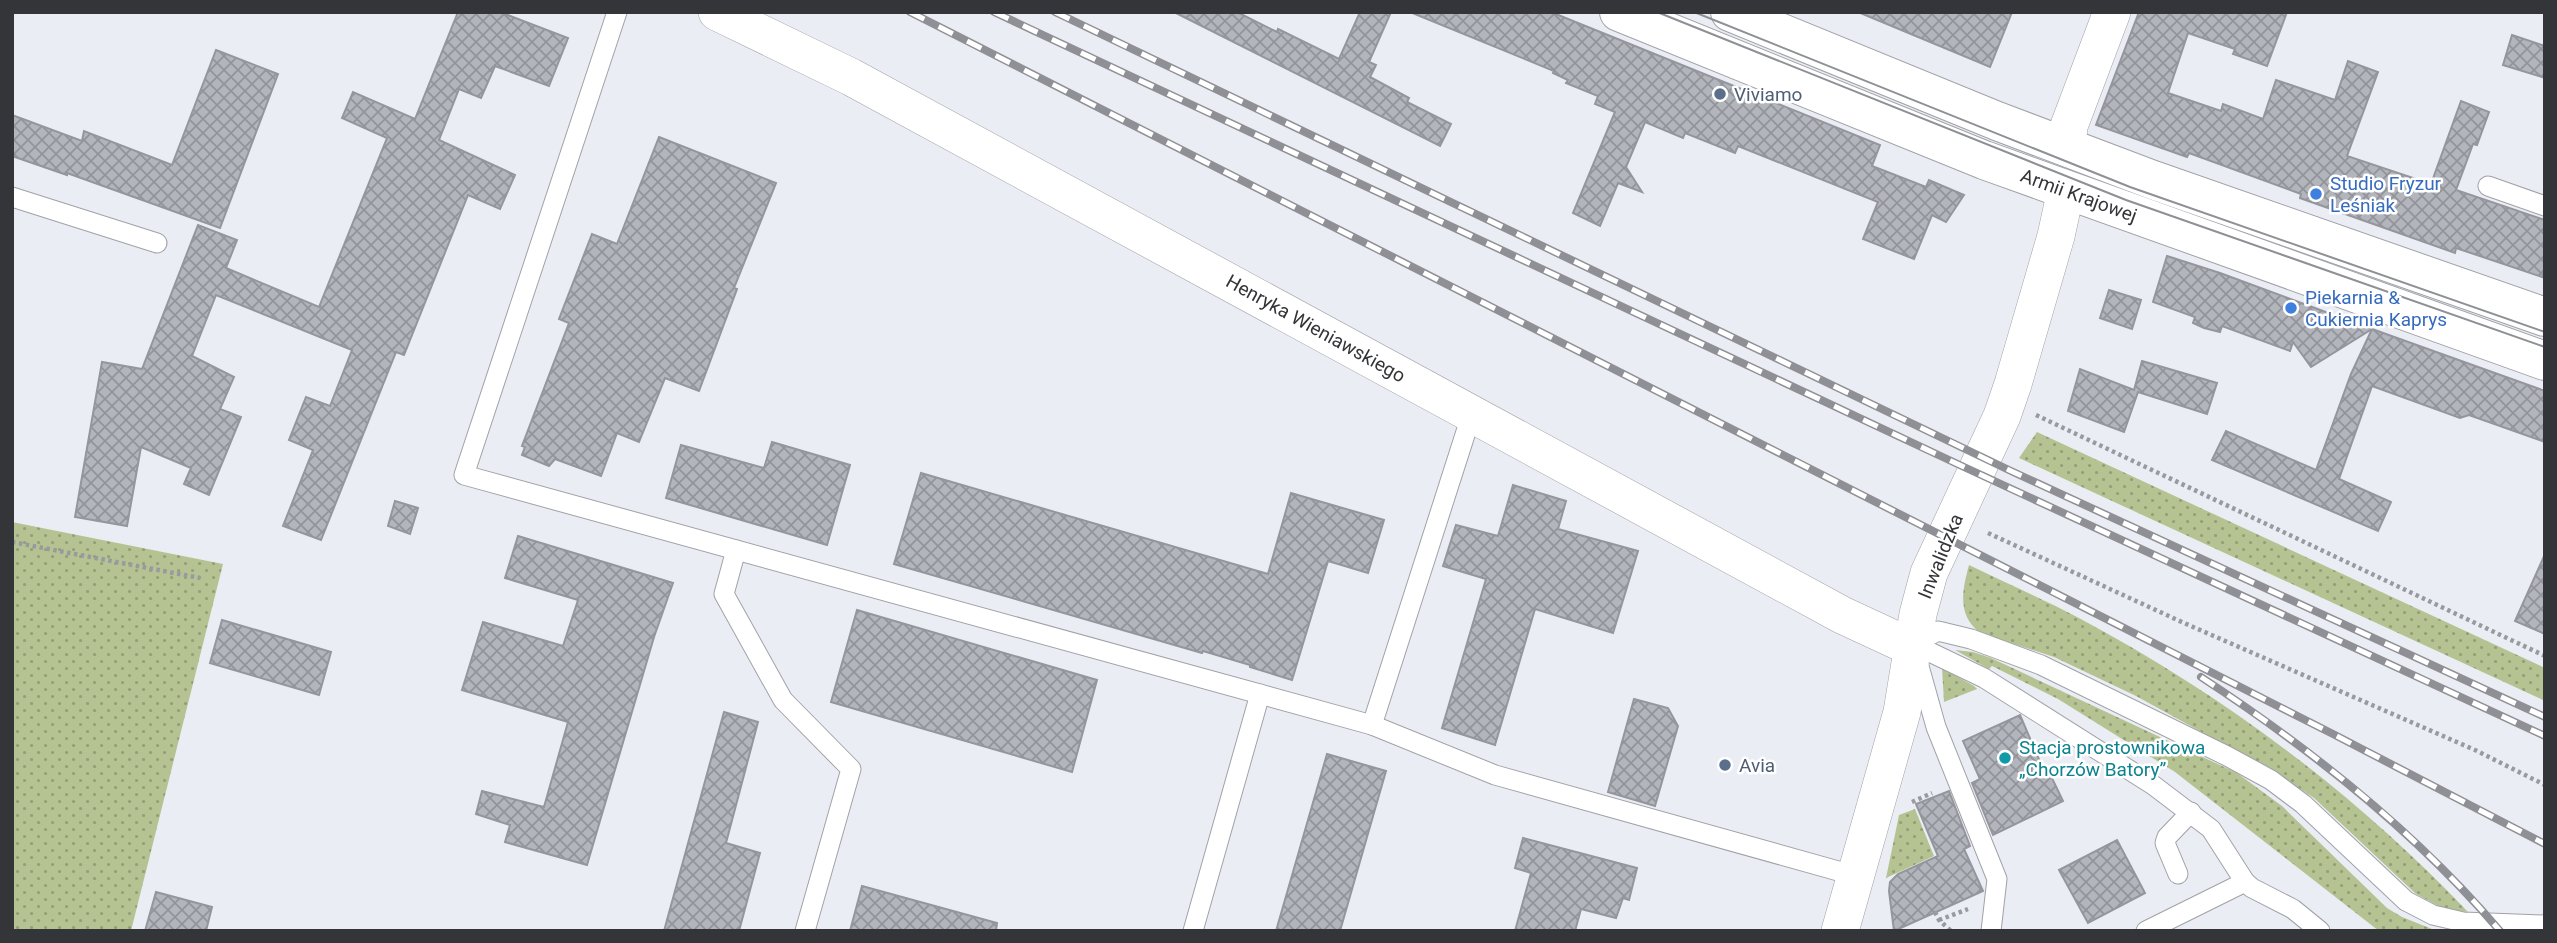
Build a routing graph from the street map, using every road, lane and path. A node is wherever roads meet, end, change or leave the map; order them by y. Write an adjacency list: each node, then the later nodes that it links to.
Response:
1 (617, 12): 18 (lane)
2 (717, 12): 14 (street, Henryka Wieniawskiego)
3 (1619, 12): 8 (street, Armii Krajowej)
4 (1730, 12): 6 (street, Armii Krajowej)
5 (2108, 13): 6 (street)
6 (2067, 147): 8 (street); 12 (street, Armii Krajowej)
7 (2488, 186): 10 (lane)
8 (2066, 190): 13 (street, Armii Krajowej); 20 (street, Inwalidzka)
9 (12, 197): 11 (lane)
10 (2545, 206)
11 (157, 243)
12 (2545, 317)
13 (2545, 361)
14 (1472, 413): 20 (street, Henryka Wieniawskiego); 23 (lane)
15 (2031, 413): 21 (path)
16 (1988, 533): 24 (path)
17 (12, 542): 19 (path)
18 (736, 550): 22 (lane); 33 (lane)
19 (200, 578)
20 (1913, 645): 25 (lane); 27 (street, Inwalidzka); 32 (lane); 37 (lane)
21 (2545, 656)
22 (1260, 694): 23 (lane); 34 (lane)
23 (1372, 725): 27 (lane)
24 (2545, 785)
25 (2191, 812): 26 (lane); 28 (lane)
26 (2178, 874)
27 (1856, 876): 35 (street, Inwalidzka)
28 (2245, 882): 38 (lane); 39 (lane)
29 (1978, 905): 31 (path)
30 (1936, 912): 31 (path)
31 (1939, 920): 36 (path)
32 (2545, 925)
33 (806, 931)
34 (1193, 931)
35 (1840, 931)
36 (1951, 931)
37 (1991, 931)
38 (2146, 931)
39 (2320, 931)

